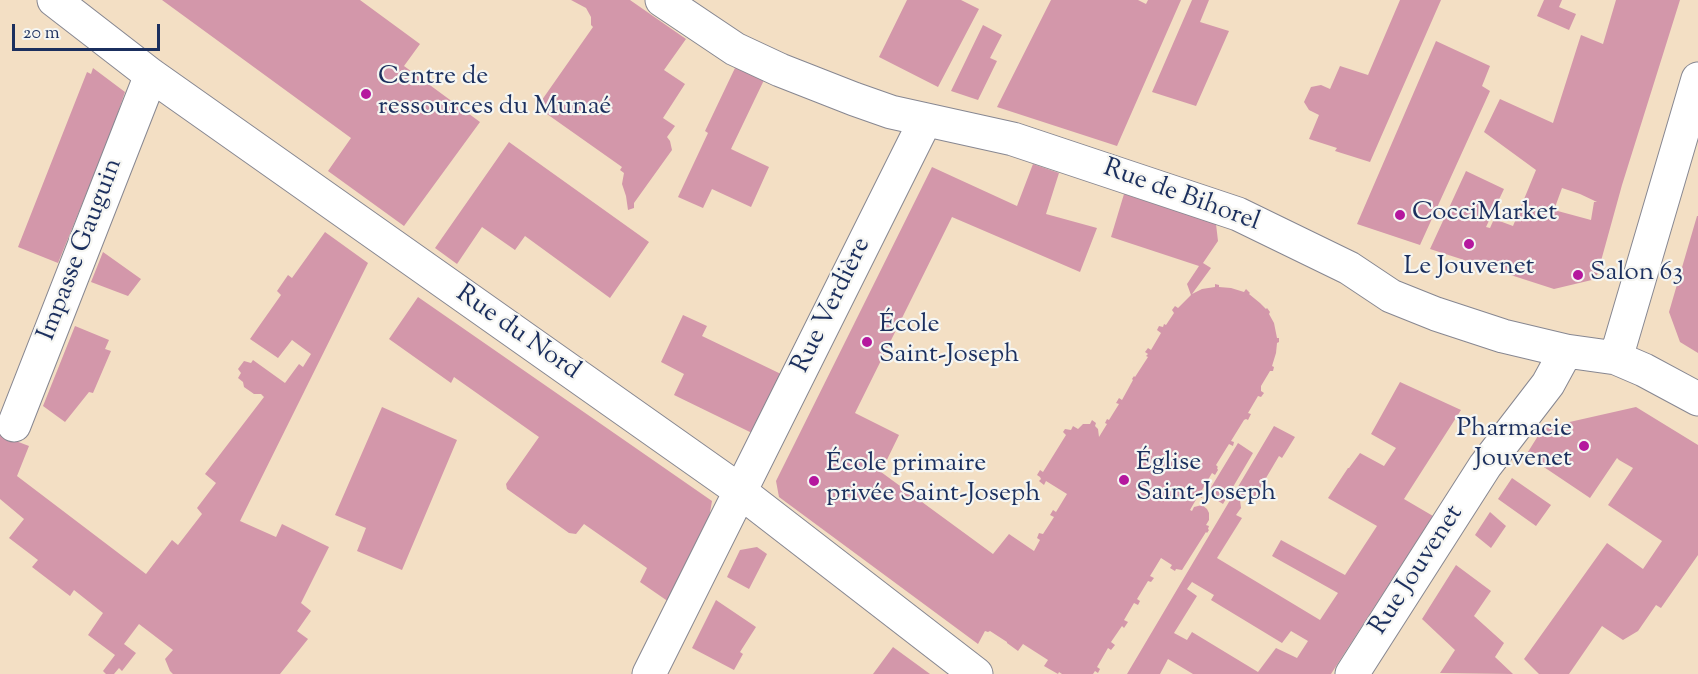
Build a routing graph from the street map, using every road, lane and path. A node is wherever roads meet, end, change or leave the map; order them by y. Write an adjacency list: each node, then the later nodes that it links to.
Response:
1 (54, 0): 3 (street, Rue du Nord)
2 (662, 0): 5 (street, Rue de Bihorel)
3 (151, 75): 9 (street, Impasse Gauguin); 10 (street, Rue du Nord)
4 (1698, 80): 7 (street)
5 (925, 121): 6 (street, Rue de Bihorel); 10 (street, Rue Verdière)
6 (1566, 351): 7 (street, Rue de Bihorel); 13 (street, Rue Jouvenet)
7 (1616, 358): 8 (street, Rue de Bihorel)
8 (1698, 399)
9 (14, 425)
10 (740, 492): 11 (street, Rue Verdière); 12 (street, Rue du Nord)
11 (649, 674)
12 (976, 674)
13 (1352, 674)

